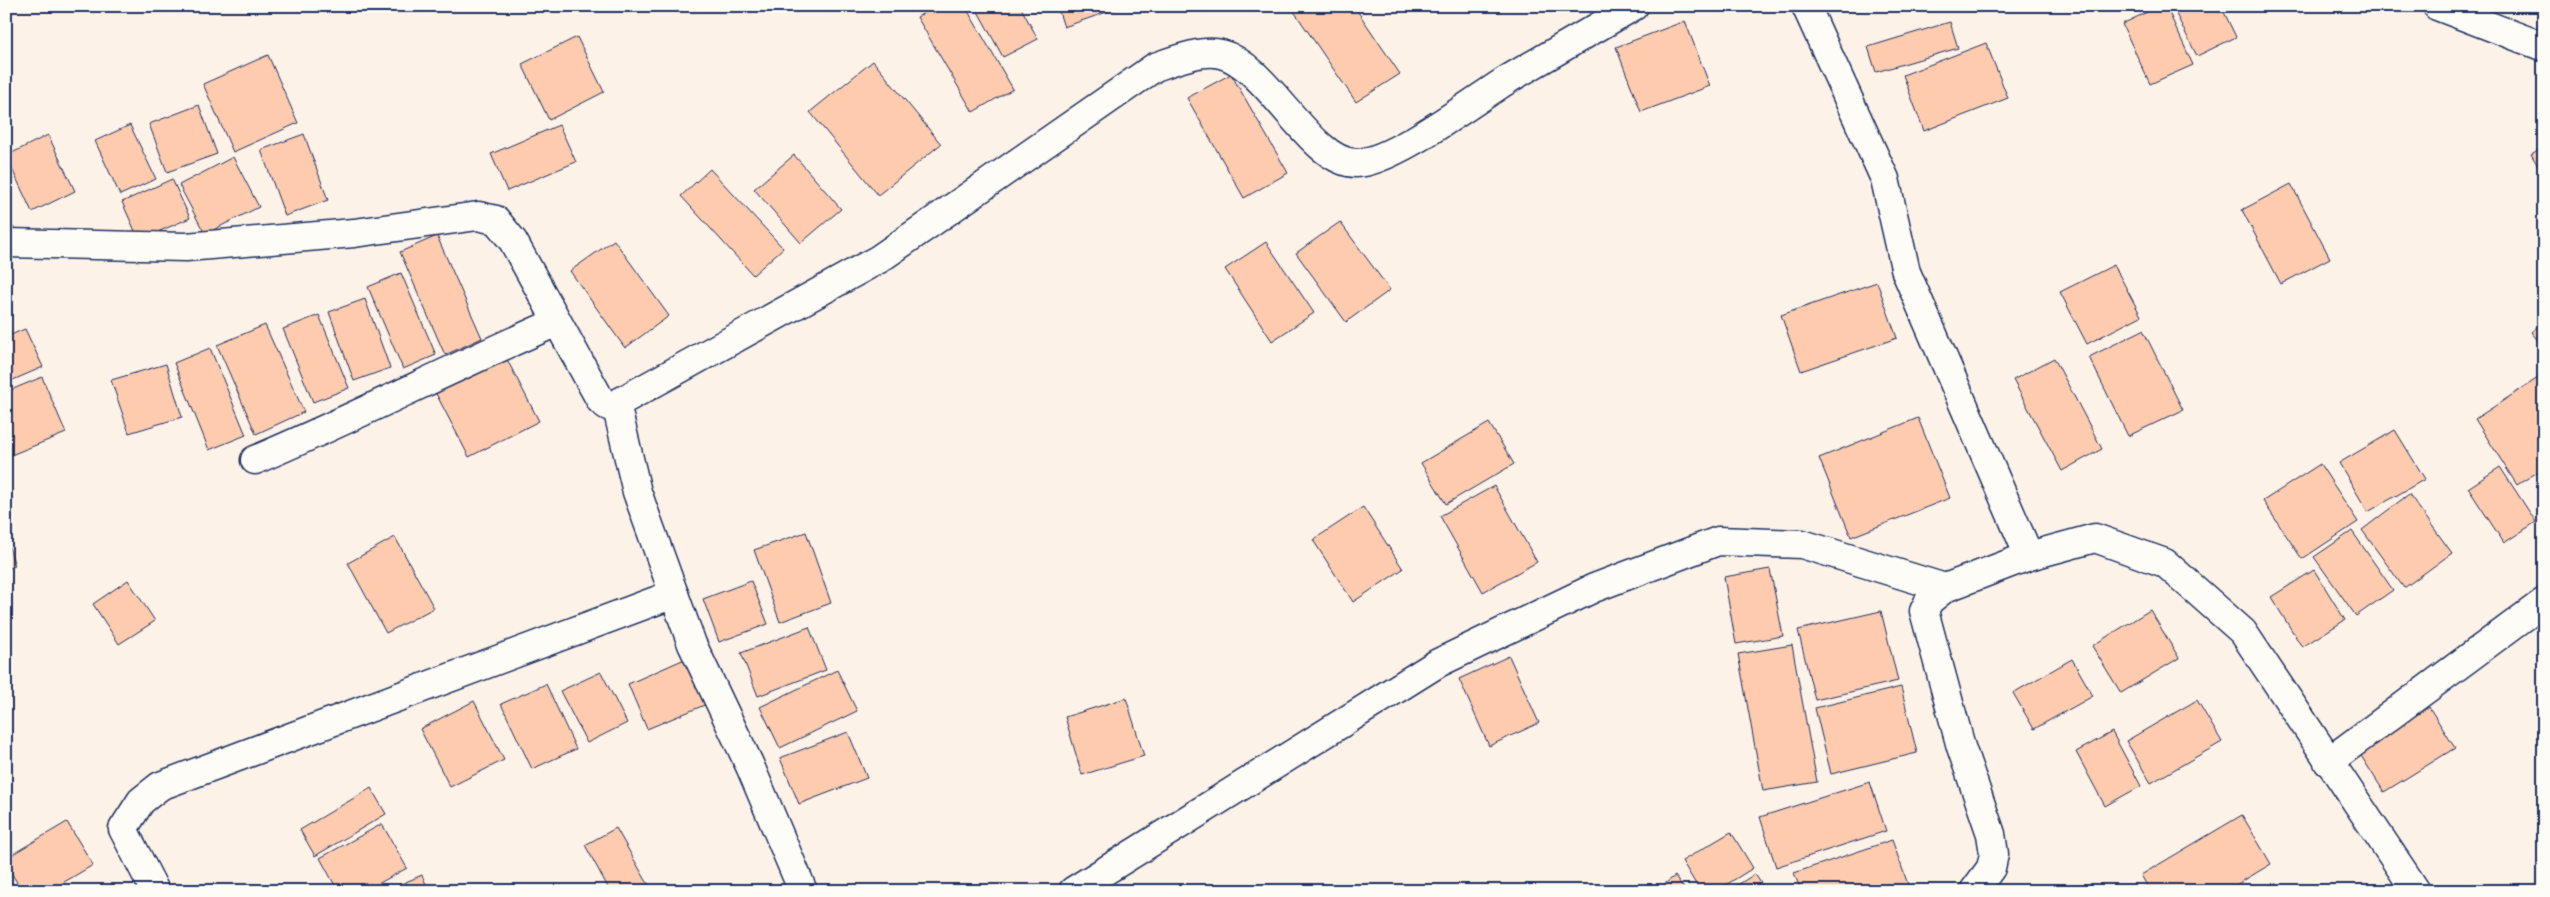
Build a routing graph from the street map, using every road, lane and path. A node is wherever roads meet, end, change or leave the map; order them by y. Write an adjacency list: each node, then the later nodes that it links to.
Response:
1 (1634, 6): 7 (street)
2 (1806, 6): 9 (street)
3 (2437, 6): 4 (street)
4 (2544, 47)
5 (6, 243): 6 (street)
6 (557, 322): 7 (street); 8 (street)
7 (616, 404): 11 (street)
8 (255, 460)
9 (2028, 556): 10 (street); 13 (street)
10 (1945, 588): 16 (street); 17 (street)
11 (674, 594): 14 (street); 15 (street)
12 (2544, 602): 13 (street)
13 (2328, 762): 18 (street)
14 (155, 891)
15 (803, 891)
16 (1073, 891)
17 (1974, 891)
18 (2416, 891)

